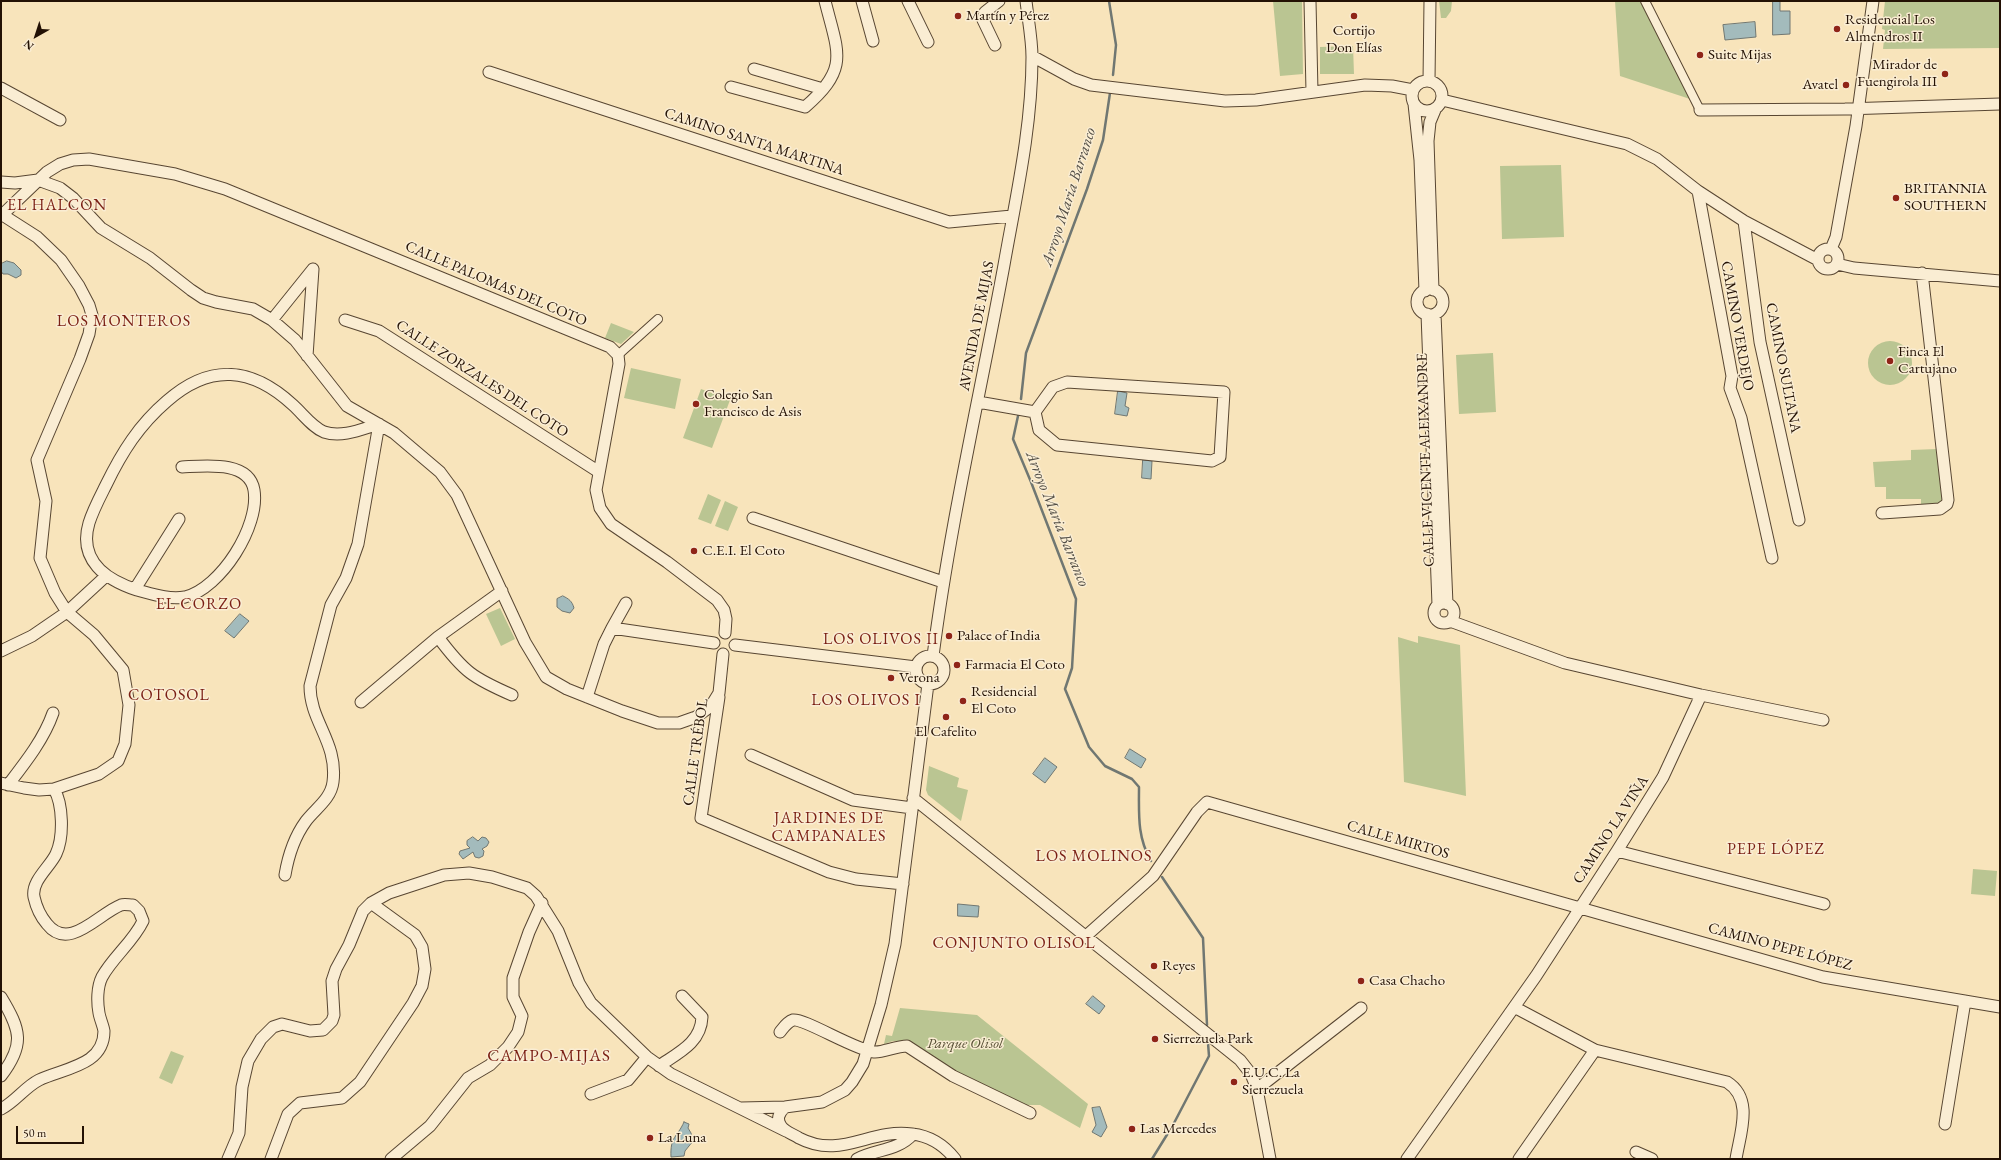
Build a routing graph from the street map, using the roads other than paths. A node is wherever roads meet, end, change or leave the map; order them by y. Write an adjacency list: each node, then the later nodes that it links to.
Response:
1 (825, 1): 19 (street)
2 (862, 1): 10 (street)
3 (908, 1): 11 (street)
4 (999, 1): 12 (street)
5 (1026, 1): 13 (street, AVENIDA DE MIJAS)
6 (1310, 1): 21 (street)
7 (1430, 1): 16 (street)
8 (1645, 1): 27 (street)
9 (1873, 1): 25 (street)
10 (873, 41)
11 (928, 42)
12 (995, 45)
13 (1032, 56): 21 (street); 33 (street, AVENIDA DE MIJAS)
14 (754, 69): 19 (street)
15 (489, 72): 33 (street, CAMINO SANTA MARTINA)
16 (1429, 81): 20 (street); 22 (street)
17 (731, 87): 19 (street)
18 (1, 88): 28 (street)
19 (824, 88)
20 (1413, 90): 21 (street); 23 (street)
21 (1312, 92)
22 (1442, 100): 26 (street); 31 (street)
23 (1414, 104): 26 (street); 40 (street)
24 (2000, 104): 25 (street)
25 (1858, 109): 27 (street); 35 (street)
26 (1435, 110): 40 (street, CALLE VICENTE ALEIXANDRE)
27 (1700, 110)
28 (60, 120)
29 (38, 180): 30 (street, CALLE PALOMAS DEL COTO); 32 (street, CALLE PALOMAS DEL COTO); 43 (street); 45 (street, CALLE PALOMAS DEL COTO)
30 (1, 182)
31 (1698, 191): 34 (street); 56 (street, CAMINO VERDEJO)
32 (1, 215): 63 (street)
33 (1012, 216): 47 (street, AVENIDA DE MIJAS)
34 (1744, 221): 36 (street); 55 (street, CAMINO SULTANA)
35 (1831, 249): 36 (street); 37 (street)
36 (1818, 260): 37 (street)
37 (1837, 264): 38 (street)
38 (1922, 273): 39 (street); 52 (street)
39 (2000, 281)
40 (1429, 290): 41 (street, CALLE VICENTE ALEIXANDRE); 41 (street, CALLE VICENTE ALEIXANDRE)
41 (1431, 314): 62 (street, CALLE VICENTE ALEIXANDRE)
42 (658, 319): 45 (street)
43 (272, 320): 46 (street); 46 (street)
44 (345, 320): 51 (street, CALLE ZORZALES DEL COTO)
45 (618, 355): 51 (street)
46 (307, 356): 49 (street)
47 (978, 402): 48 (street); 58 (street, AVENIDA DE MIJAS)
48 (1035, 412): 48 (street)
49 (379, 424): 57 (street); 60 (street); 87 (street)
50 (182, 467): 59 (street)
51 (599, 472): 66 (street)
52 (1882, 513)
53 (179, 518): 59 (street)
54 (753, 518): 58 (street)
55 (1799, 520)
56 (1772, 558)
57 (106, 576): 59 (street); 63 (street)
58 (943, 582): 72 (street, AVENIDA DE MIJAS)
59 (135, 589)
60 (502, 591): 67 (street); 78 (street)
61 (626, 603): 65 (street)
62 (1443, 605): 64 (street); 64 (street)
63 (67, 612): 70 (street); 84 (street)
64 (1450, 621): 77 (street)
65 (612, 628): 68 (street); 78 (street)
66 (725, 633): 68 (street); 69 (street)
67 (438, 638): 76 (street); 79 (street)
68 (714, 643): 71 (street)
69 (735, 645): 71 (street); 73 (street)
70 (1, 651)
71 (723, 654): 75 (street)
72 (932, 656): 73 (street); 74 (street)
73 (916, 667): 74 (street)
74 (928, 684): 85 (street)
75 (719, 693): 78 (street); 88 (street, CALLE TRÉBOL)
76 (512, 695)
77 (1701, 695): 81 (street); 86 (street, CAMINO LA VIÑA)
78 (587, 697)
79 (361, 702)
80 (53, 714): 83 (street)
81 (1823, 720)
82 (751, 755): 85 (street)
83 (5, 784): 84 (street)
84 (54, 789): 110 (street)
85 (913, 803): 88 (street); 93 (street)
86 (1617, 851): 91 (street); 92 (street, CAMINO LA VIÑA)
87 (285, 875)
88 (903, 884): 101 (street)
89 (371, 903): 90 (street); 116 (street); 117 (street)
90 (542, 903): 103 (street); 118 (street)
91 (1824, 904)
92 (1580, 907): 93 (street, CALLE MIRTOS); 96 (street, CAMINO PEPE LÓPEZ); 97 (street, CAMINO LA VIÑA)
93 (1086, 936): 106 (street)
94 (682, 996): 104 (street)
95 (1, 998): 105 (street)
96 (1965, 1001): 98 (street, CAMINO PEPE LÓPEZ); 112 (street)
97 (1514, 1007): 102 (street); 122 (street, CAMINO LA VIÑA)
98 (2000, 1007)
99 (1362, 1008): 106 (street)
100 (780, 1032): 101 (street)
101 (868, 1050): 108 (street); 111 (street)
102 (1595, 1050): 123 (street); 125 (street)
103 (647, 1057): 104 (street); 107 (street)
104 (659, 1066): 109 (street)
105 (1, 1076)
106 (1257, 1088): 121 (street)
107 (591, 1094)
108 (784, 1107): 109 (street); 113 (street)
109 (738, 1108): 113 (street)
110 (1, 1109)
111 (1030, 1113)
112 (1945, 1124)
113 (786, 1131): 114 (street)
114 (913, 1134): 119 (street); 120 (street)
115 (1636, 1152): 124 (street)
116 (228, 1159)
117 (271, 1159)
118 (391, 1159)
119 (857, 1159)
120 (955, 1159)
121 (1270, 1159)
122 (1407, 1159)
123 (1519, 1159)
124 (1652, 1159)
125 (1736, 1159)

